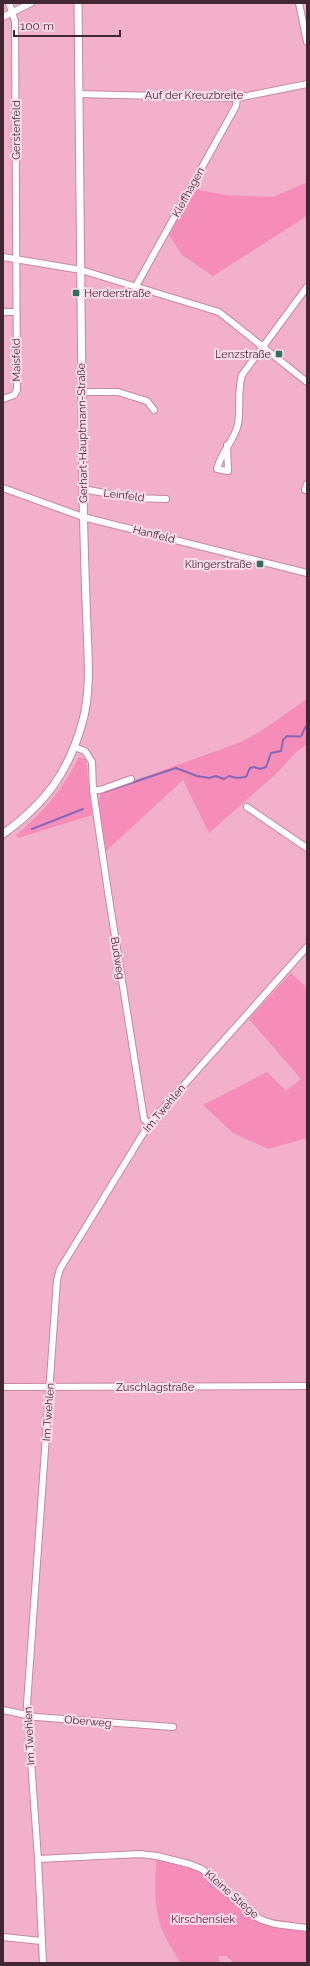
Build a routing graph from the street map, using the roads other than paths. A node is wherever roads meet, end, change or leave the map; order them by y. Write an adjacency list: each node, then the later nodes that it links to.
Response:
1 (9, 3): 5 (street, Gerstenfeld)
2 (31, 3): 5 (street)
3 (78, 3): 9 (street, Gerhart-Hauptmann-Straße)
4 (299, 3): 7 (street)
5 (13, 13): 6 (street); 12 (street, Gerstenfeld)
6 (3, 17)
7 (307, 42)
8 (307, 84): 10 (street, Auf der Kreuzbreite)
9 (79, 94): 10 (street, Auf der Kreuzbreite); 13 (street, Gerhart-Hauptmann-Straße)
10 (237, 98): 14 (street, Kleffhagen)
11 (3, 257): 12 (street)
12 (16, 259): 13 (street); 17 (street, Maisfeld)
13 (81, 270): 14 (street); 20 (street, Gerhart-Hauptmann-Straße)
14 (136, 286): 18 (street)
15 (307, 287): 18 (street)
16 (3, 312): 17 (street)
17 (16, 312): 21 (street, Maisfeld)
18 (263, 347): 19 (street); 23 (street)
19 (307, 382)
20 (81, 392): 22 (street); 26 (street, Gerhart-Hauptmann-Straße)
21 (3, 399)
22 (154, 410)
23 (227, 445)
24 (307, 484): 27 (street)
25 (3, 488): 29 (street, Hanffeld)
26 (83, 489): 28 (street, Leinfeld); 29 (street, Gerhart-Hauptmann-Straße)
27 (307, 490)
28 (166, 499)
29 (83, 517): 30 (street, Hanffeld); 31 (street, Gerhart-Hauptmann-Straße)
30 (307, 573)
31 (74, 747): 33 (street, Budweg); 35 (street, Gerhart-Hauptmann-Straße)
32 (131, 779): 33 (street)
33 (93, 790): 38 (street, Budweg)
34 (247, 807): 36 (street)
35 (3, 834)
36 (307, 848)
37 (307, 947): 38 (street, Im Twehlen)
38 (149, 1124): 41 (street, Im Twehlen)
39 (307, 1386): 41 (street, Zuschlagstraße)
40 (3, 1387): 41 (street, Zuschlagstraße)
41 (50, 1387): 43 (street, Im Twehlen)
42 (3, 1710): 43 (street, Oberweg)
43 (27, 1715): 44 (street, Oberweg); 45 (street, Im Twehlen)
44 (174, 1727)
45 (38, 1859): 46 (street, Kleine Stiege); 48 (street, Im Twehlen)
46 (307, 1928)
47 (3, 1937): 48 (street)
48 (41, 1941): 49 (street, Im Twehlen)
49 (42, 1963)

